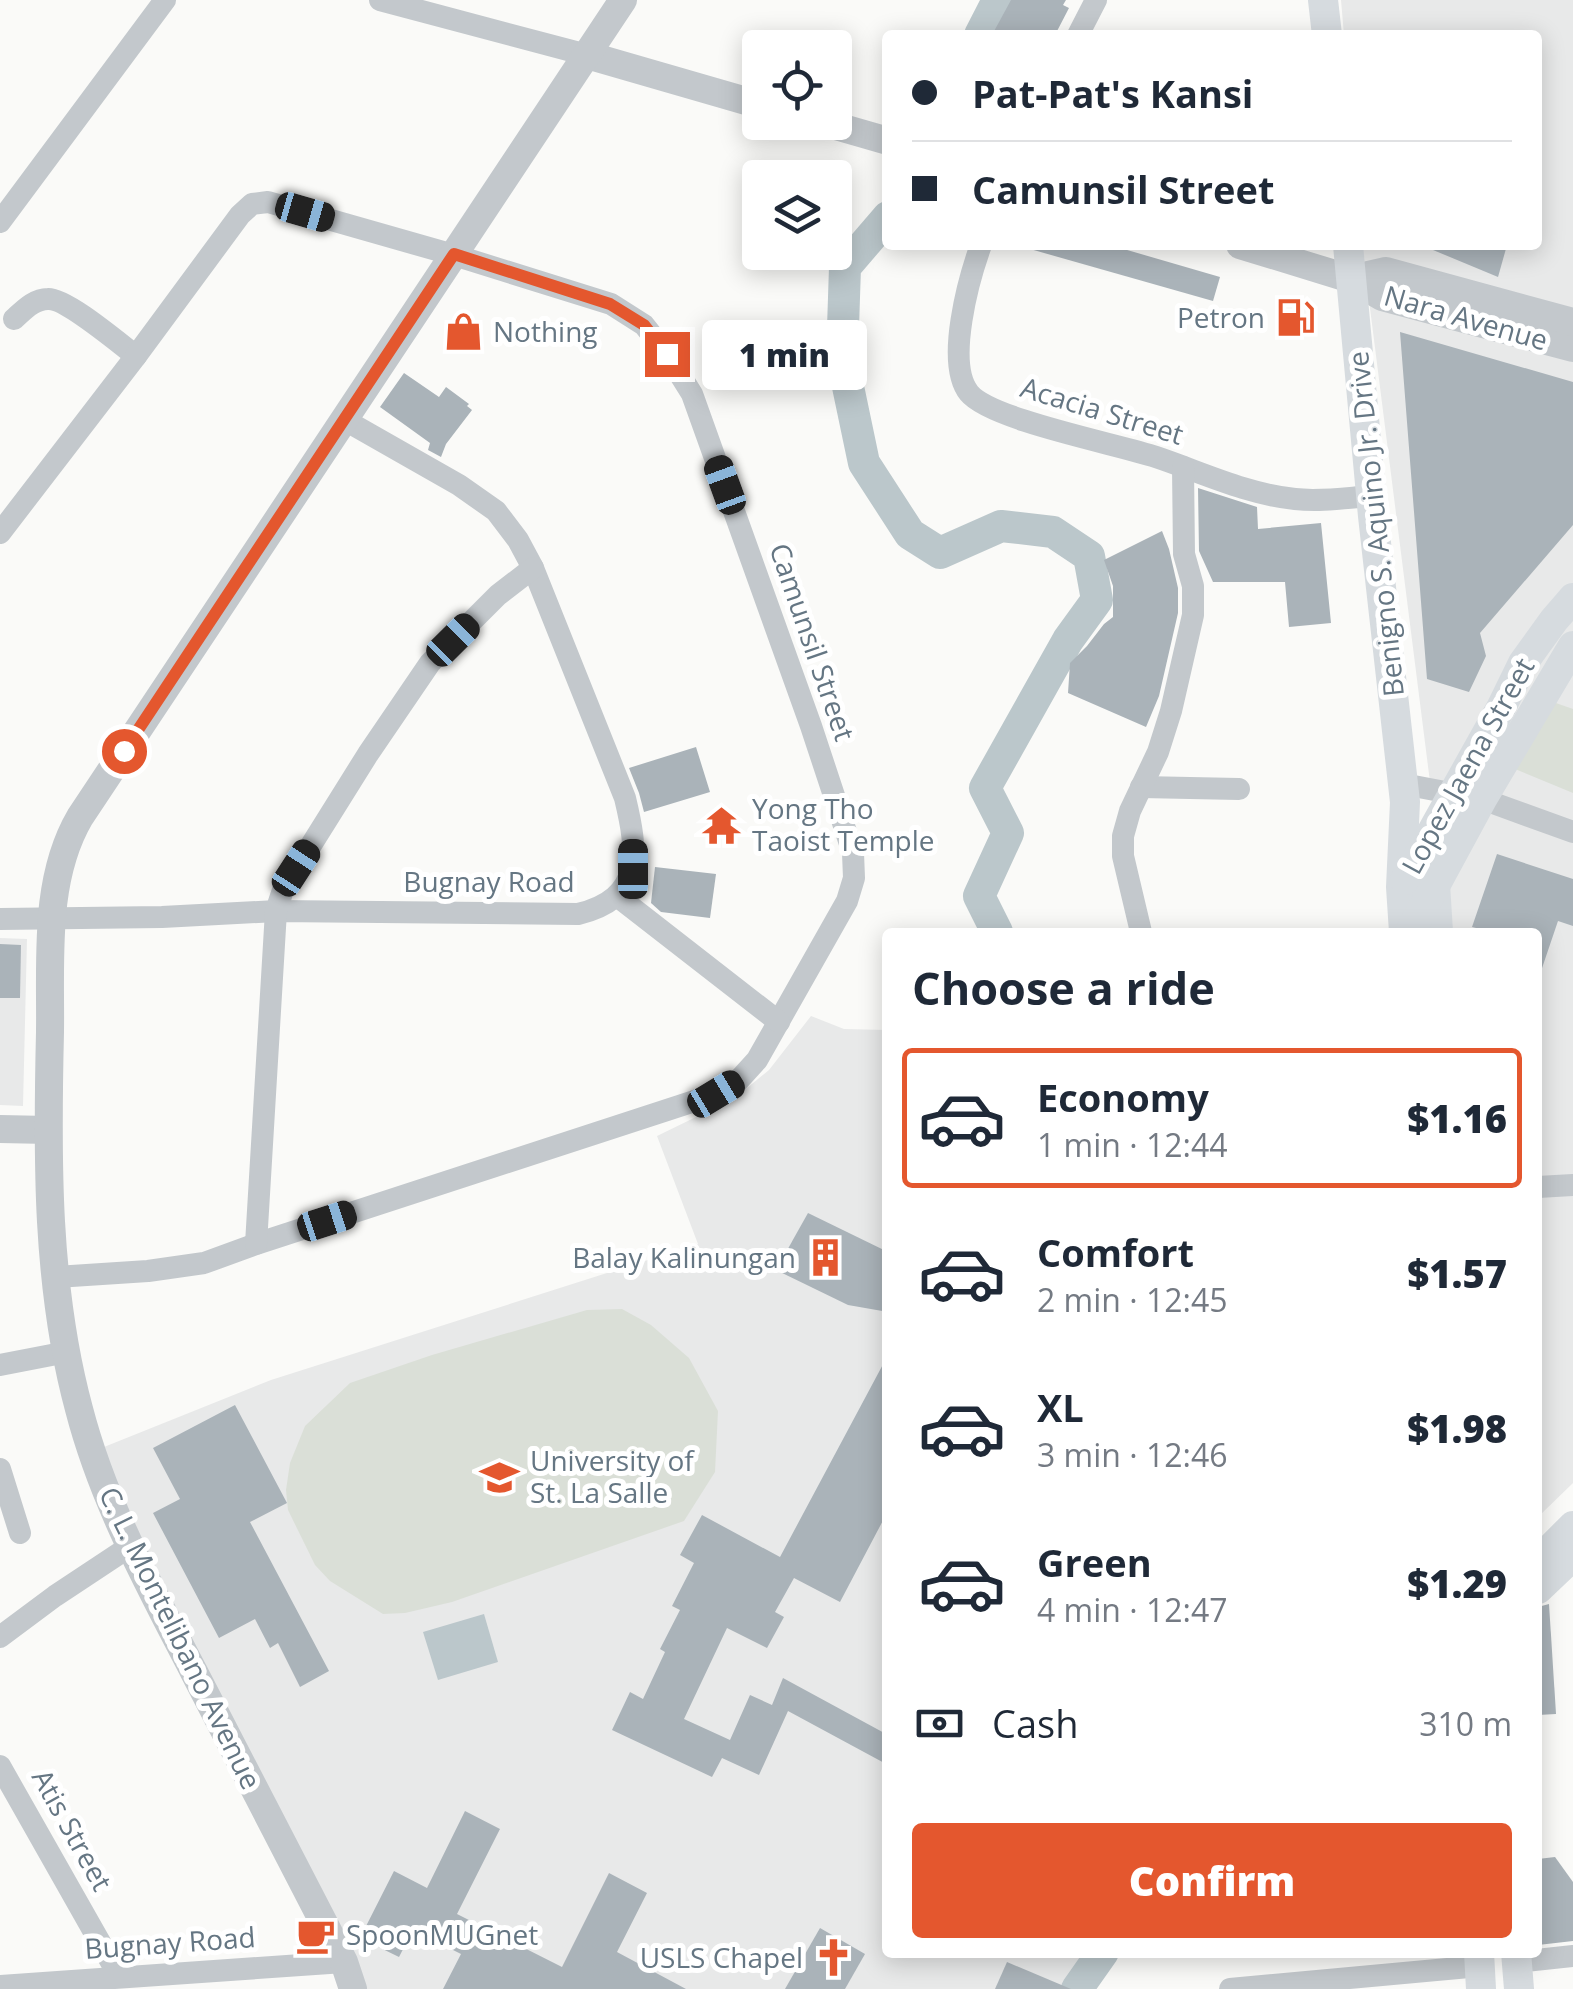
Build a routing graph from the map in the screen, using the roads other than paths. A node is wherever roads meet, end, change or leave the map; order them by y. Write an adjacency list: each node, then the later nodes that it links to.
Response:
1 (165, 0): 12 (street)
2 (380, 0): 8 (street)
3 (622, 0): 8 (street, C. L. Montelibano Avenue)
4 (1096, 0): 6 (street)
5 (1324, 0): 7 (main road)
6 (1081, 30)
7 (1327, 30)
8 (587, 54): 9 (street); 16 (street, C. L. Montelibano Avenue)
9 (742, 99)
10 (852, 131): 11 (street)
11 (882, 139)
12 (0, 222)
13 (980, 250): 24 (street, Acacia Street)
14 (1256, 250): 17 (street)
15 (1348, 250): 17 (main road, Benigno S. Aquino Jr. Drive)
16 (454, 254): 22 (street, Camunsil Street); 23 (street, C. L. Montelibano Avenue); 47 (street, Camunsil Street)
17 (1351, 279): 20 (street, Nara Avenue); 25 (main road, Benigno S. Aquino Jr. Drive)
18 (14, 319): 22 (street)
19 (1573, 322): 20 (street, Nara Avenue)
20 (1530, 323): 21 (street, Nara Avenue)
21 (1573, 348)
22 (136, 356): 26 (street, Camunsil Street)
23 (343, 419): 27 (street); 41 (street, C. L. Montelibano Avenue)
24 (1183, 466): 25 (street, Acacia Street); 31 (street)
25 (1371, 496): 33 (main road, Benigno S. Aquino Jr. Drive)
26 (0, 533)
27 (533, 568): 39 (street); 40 (street)
28 (1573, 598): 30 (main road, Lopez Jaena Street)
29 (1573, 646): 30 (main road, Lopez Jaena Street)
30 (1514, 715): 34 (main road, Lopez Jaena Street)
31 (1141, 788): 32 (street); 43 (street)
32 (1240, 790)
33 (1404, 793): 34 (street); 36 (main road, Benigno S. Aquino Jr. Drive); 38 (main road, Benigno S. Aquino Jr. Drive)
34 (1468, 796): 35 (street); 36 (main road, Lopez Jaena Street); 37 (main road, Lopez Jaena Street)
35 (1573, 832)
36 (1427, 840): 37 (main road, Benigno S. Aquino Jr. Drive); 38 (main road, Lopez Jaena Street)
37 (1435, 885): 45 (main road, Lopez Jaena Street); 46 (main road, Benigno S. Aquino Jr. Drive)
38 (1401, 887): 44 (main road, Benigno S. Aquino Jr. Drive)
39 (618, 896): 40 (street, Bugnay Road); 47 (street)
40 (276, 911): 41 (street, Bugnay Road); 52 (street)
41 (52, 918): 42 (street, Bugnay Road); 49 (street, C. L. Montelibano Avenue)
42 (0, 919)
43 (1140, 928)
44 (1406, 928)
45 (1409, 928)
46 (1438, 928)
47 (778, 1022): 52 (street, Camunsil Street)
48 (0, 1129): 49 (street)
49 (48, 1130): 53 (street, C. L. Montelibano Avenue)
50 (1573, 1185): 51 (street)
51 (1542, 1186)
52 (256, 1244): 53 (street, Camunsil Street)
53 (56, 1277): 54 (street, C. L. Montelibano Avenue)
54 (66, 1352): 55 (street); 59 (street, C. L. Montelibano Avenue)
55 (0, 1364)
56 (0, 1469): 58 (street)
57 (1573, 1526): 61 (main road)
58 (20, 1533)
59 (129, 1547): 63 (street); 66 (street, C. L. Montelibano Avenue)
60 (1573, 1556): 62 (main road)
61 (1542, 1557)
62 (1542, 1585)
63 (0, 1636)
64 (0, 1766): 69 (street, Atis Street)
65 (1573, 1956): 67 (street)
66 (344, 1962): 69 (street, Bugnay Road); 71 (street, C. L. Montelibano Avenue)
67 (1517, 1968)
68 (1480, 1969): 72 (street)
69 (120, 1976): 70 (street, Bugnay Road)
70 (0, 1986)
71 (353, 1989)
72 (1230, 1989)

